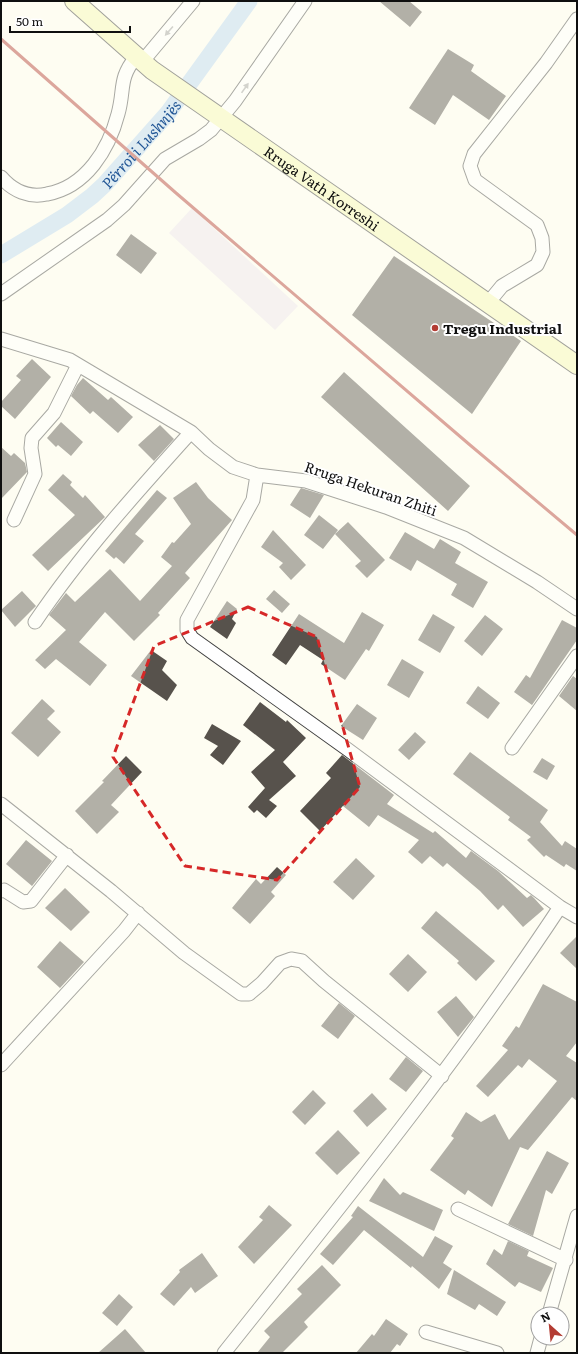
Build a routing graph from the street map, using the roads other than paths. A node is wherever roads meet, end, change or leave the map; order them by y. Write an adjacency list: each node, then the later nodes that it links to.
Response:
1 (74, 1): 5 (main road, Rruga Vath Korreshi)
2 (193, 1): 5 (street, one-way to 5)
3 (305, 1): 6 (street, one-way to 3)
4 (577, 19): 9 (street)
5 (143, 63): 6 (main road, Rruga Vath Korreshi); 7 (street)
6 (215, 115): 8 (street); 9 (main road, Rruga Vath Korreshi)
7 (1, 177)
8 (1, 294)
9 (488, 303): 12 (main road, Rruga Vath Korreshi)
10 (1, 339): 11 (street, Rruga Hekuran Zhiti)
11 (78, 365): 13 (street, Rruga Hekuran Zhiti); 15 (street)
12 (577, 366)
13 (191, 432): 14 (street, Rruga Hekuran Zhiti); 17 (street)
14 (257, 475): 16 (street, Rruga Hekuran Zhiti); 23 (street)
15 (14, 520)
16 (577, 609)
17 (35, 622)
18 (577, 656): 19 (street)
19 (512, 748)
20 (1, 804): 21 (street)
21 (67, 855): 22 (street); 24 (street)
22 (1, 891)
23 (560, 907): 25 (street); 27 (street)
24 (138, 913): 26 (street); 27 (street)
25 (577, 916)
26 (1, 1065)
27 (442, 1076): 33 (street)
28 (458, 1209): 30 (street)
29 (577, 1216): 30 (street)
30 (566, 1260): 31 (street)
31 (552, 1306)
32 (426, 1332): 34 (street)
33 (224, 1353)
34 (498, 1353)

